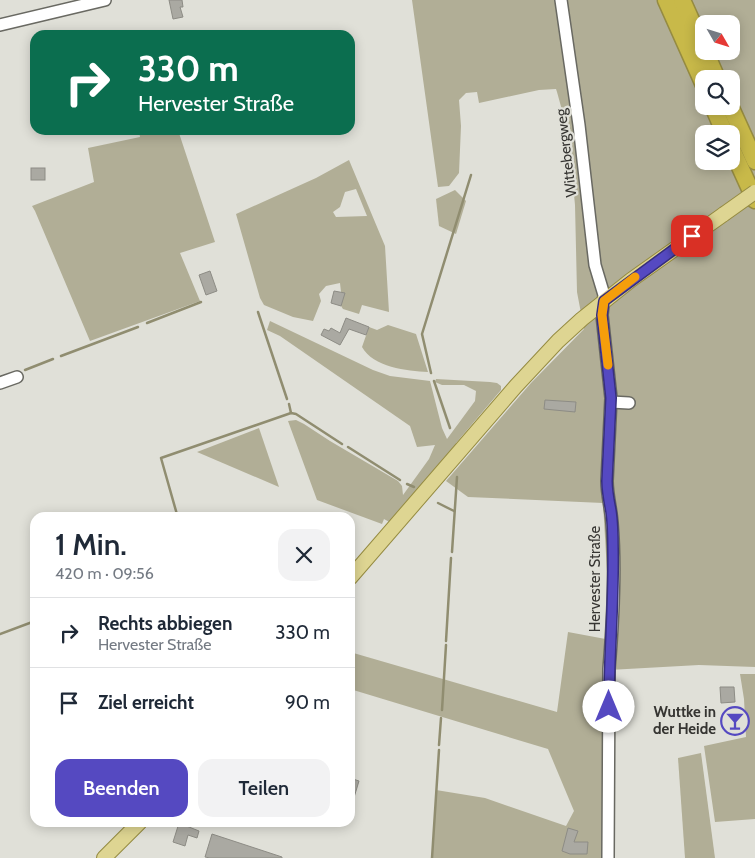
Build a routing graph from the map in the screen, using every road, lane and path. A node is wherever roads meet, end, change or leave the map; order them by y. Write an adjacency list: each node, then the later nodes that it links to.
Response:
1 (105, 0): 5 (street)
2 (561, 0): 13 (street, Wittebergweg)
3 (666, 0): 7 (highway)
4 (682, 0): 6 (highway)
5 (0, 25)
6 (695, 30)
7 (697, 70)
8 (734, 115): 9 (highway)
9 (755, 161)
10 (740, 167): 12 (highway)
11 (755, 192): 13 (main road, bridge)
12 (755, 200)
13 (604, 301): 16 (street, Hervester Straße); 18 (main road)
14 (17, 377): 15 (street)
15 (0, 383)
16 (611, 402): 17 (street); 21 (street, Hervester Straße)
17 (629, 403)
18 (355, 572)
19 (135, 827): 20 (main road)
20 (104, 858)
21 (608, 858)

